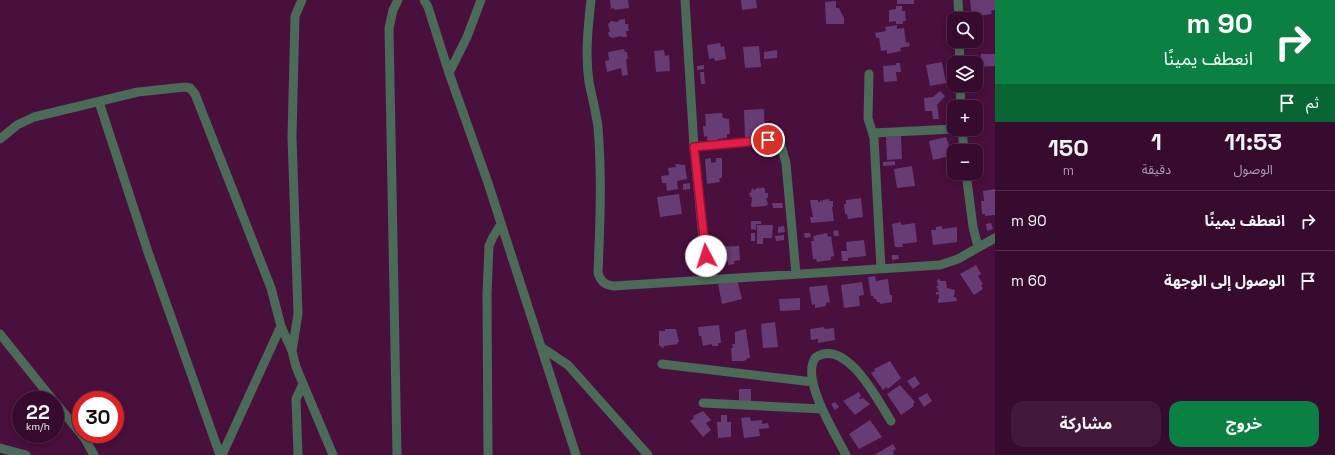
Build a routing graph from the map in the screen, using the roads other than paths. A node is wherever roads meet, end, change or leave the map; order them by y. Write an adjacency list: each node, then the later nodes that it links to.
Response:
1 (302, 0): 26 (street)
2 (398, 0): 41 (street)
3 (424, 0): 9 (street)
4 (481, 0): 9 (street)
5 (591, 0): 22 (street)
6 (685, 0): 15 (street)
7 (958, 0): 8 (street)
8 (959, 12)
9 (449, 73): 17 (street)
10 (869, 74): 13 (street)
11 (99, 102): 14 (street); 23 (street); 38 (street)
12 (947, 129): 13 (street)
13 (873, 133): 20 (street)
14 (0, 139)
15 (694, 147): 21 (street); 22 (street)
16 (967, 180): 19 (street)
17 (502, 224): 25 (street); 42 (street)
18 (995, 238): 19 (street)
19 (978, 248): 20 (street)
20 (881, 268): 21 (street)
21 (796, 274): 22 (street)
22 (707, 279)
23 (281, 326): 26 (street); 38 (street)
24 (0, 334): 30 (street)
25 (541, 347): 43 (street); 44 (street)
26 (292, 350): 29 (street)
27 (662, 364): 28 (street)
28 (813, 382): 32 (street); 34 (street)
29 (303, 384): 39 (street); 40 (street)
30 (46, 391)
31 (703, 403): 32 (street)
32 (822, 409): 45 (street)
33 (64, 413): 37 (street)
34 (890, 421)
35 (0, 448): 36 (street)
36 (26, 455)
37 (94, 455)
38 (221, 455)
39 (298, 455)
40 (333, 455)
41 (397, 455)
42 (488, 455)
43 (576, 455)
44 (648, 455)
45 (846, 455)

